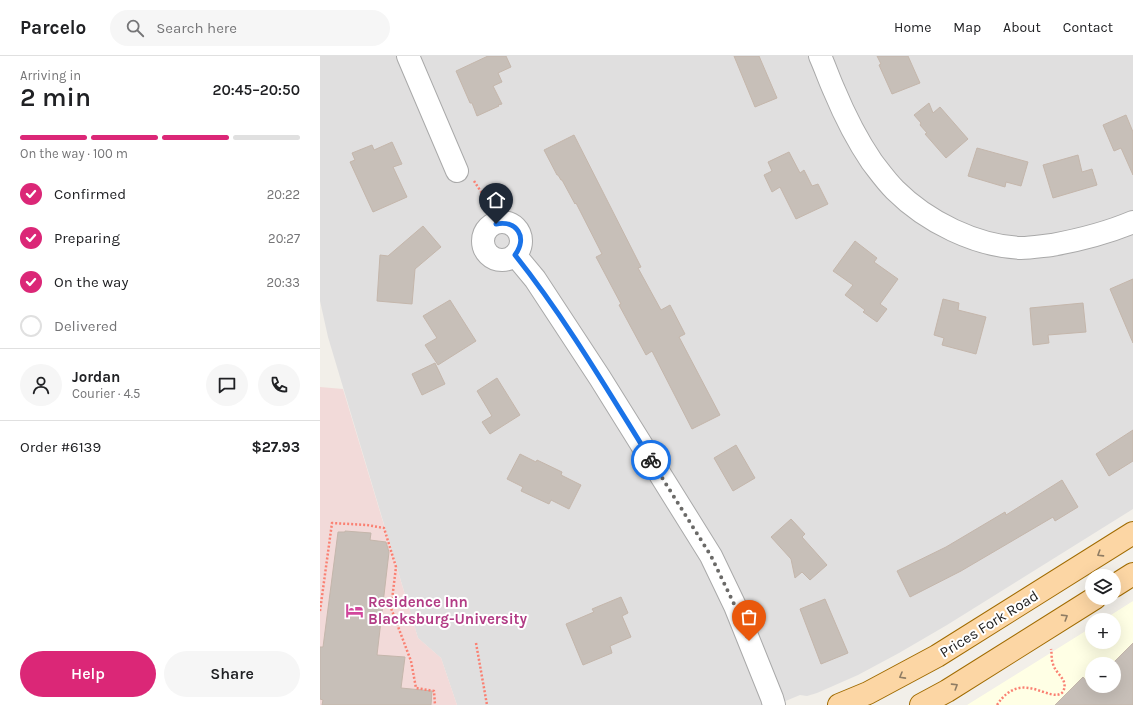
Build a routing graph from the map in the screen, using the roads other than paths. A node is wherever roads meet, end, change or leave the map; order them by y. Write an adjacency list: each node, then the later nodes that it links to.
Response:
1 (408, 56): 3 (street)
2 (820, 56): 4 (street)
3 (457, 171)
4 (1133, 222)
5 (496, 224): 10 (street)
6 (1133, 533): 11 (main road, Prices Fork Road, one-way to 11)
7 (1133, 574): 8 (main road)
8 (1121, 582)
9 (1085, 604): 12 (main road, one-way to 9)
10 (774, 705)
11 (839, 705)
12 (921, 705)

